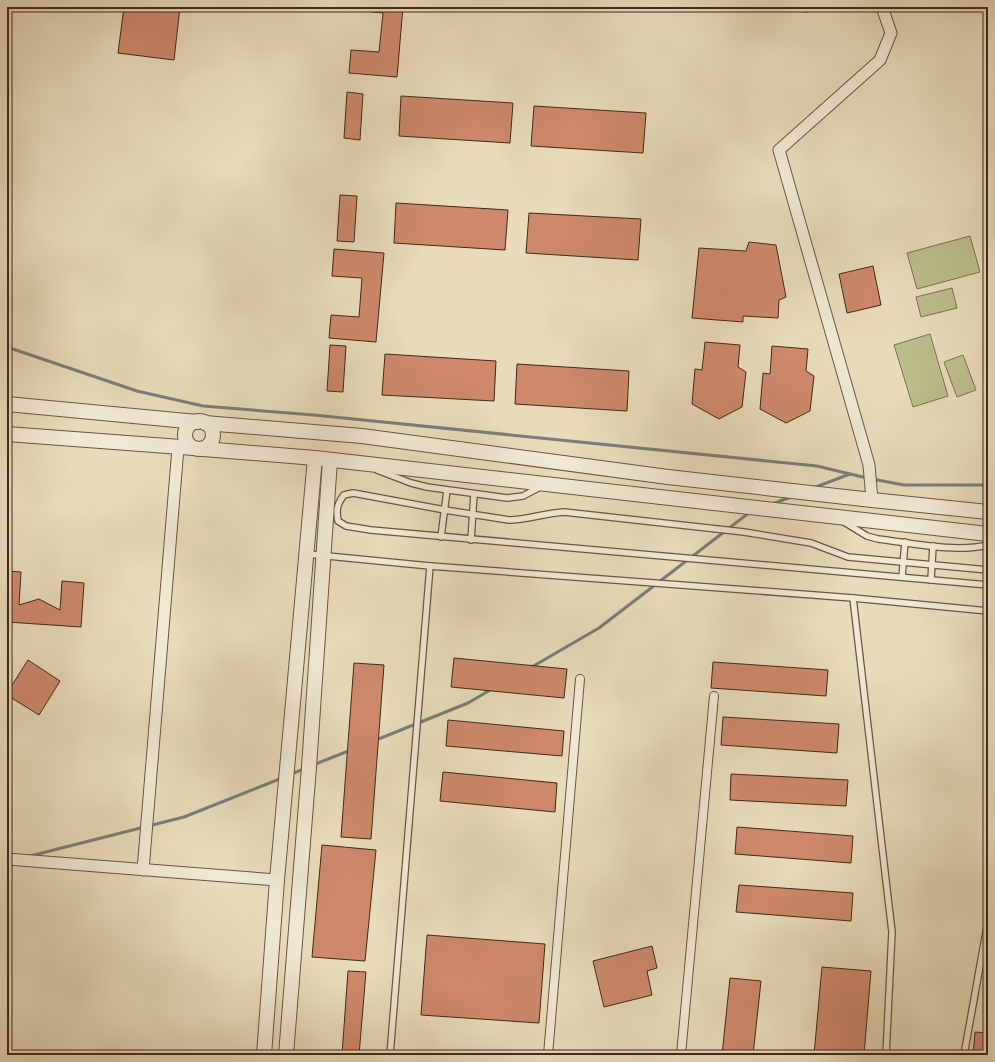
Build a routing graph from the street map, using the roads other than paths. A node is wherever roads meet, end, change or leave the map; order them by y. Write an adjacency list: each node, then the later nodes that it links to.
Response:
1 (882, 7): 13 (street)
2 (7, 404): 3 (street)
3 (201, 422): 6 (street); 6 (street); 13 (street)
4 (7, 434): 5 (street)
5 (178, 448): 6 (street); 38 (street)
6 (199, 449): 7 (street)
7 (315, 458): 8 (street); 24 (street)
8 (330, 460): 9 (street); 25 (street)
9 (358, 463): 10 (street); 11 (lane)
10 (546, 484): 12 (lane); 17 (street)
11 (447, 490): 12 (lane); 14 (lane)
12 (474, 494): 16 (lane)
13 (872, 500): 15 (street)
14 (444, 510): 16 (lane); 19 (lane); 19 (lane)
15 (988, 512)
16 (473, 515): 20 (lane); 26 (lane)
17 (837, 517): 18 (street); 21 (lane)
18 (988, 534)
19 (441, 537): 20 (lane)
20 (471, 540): 30 (lane)
21 (905, 542): 23 (lane); 26 (lane)
22 (988, 545): 23 (lane)
23 (933, 546): 27 (lane)
24 (306, 554): 25 (lane); 39 (street)
25 (324, 556): 28 (lane); 42 (street)
26 (904, 561): 27 (lane); 30 (lane)
27 (932, 564): 29 (lane); 31 (lane)
28 (430, 566): 33 (lane); 43 (lane)
29 (988, 570)
30 (902, 577): 31 (lane)
31 (931, 580): 32 (lane)
32 (988, 585)
33 (853, 598): 34 (lane); 46 (lane)
34 (988, 611)
35 (580, 679): 44 (street)
36 (714, 696): 45 (street)
37 (7, 859): 38 (street)
38 (143, 870): 39 (street)
39 (278, 880): 41 (street)
40 (988, 921): 47 (lane)
41 (264, 1055)
42 (286, 1055)
43 (390, 1055)
44 (548, 1055)
45 (681, 1055)
46 (886, 1055)
47 (964, 1055)

